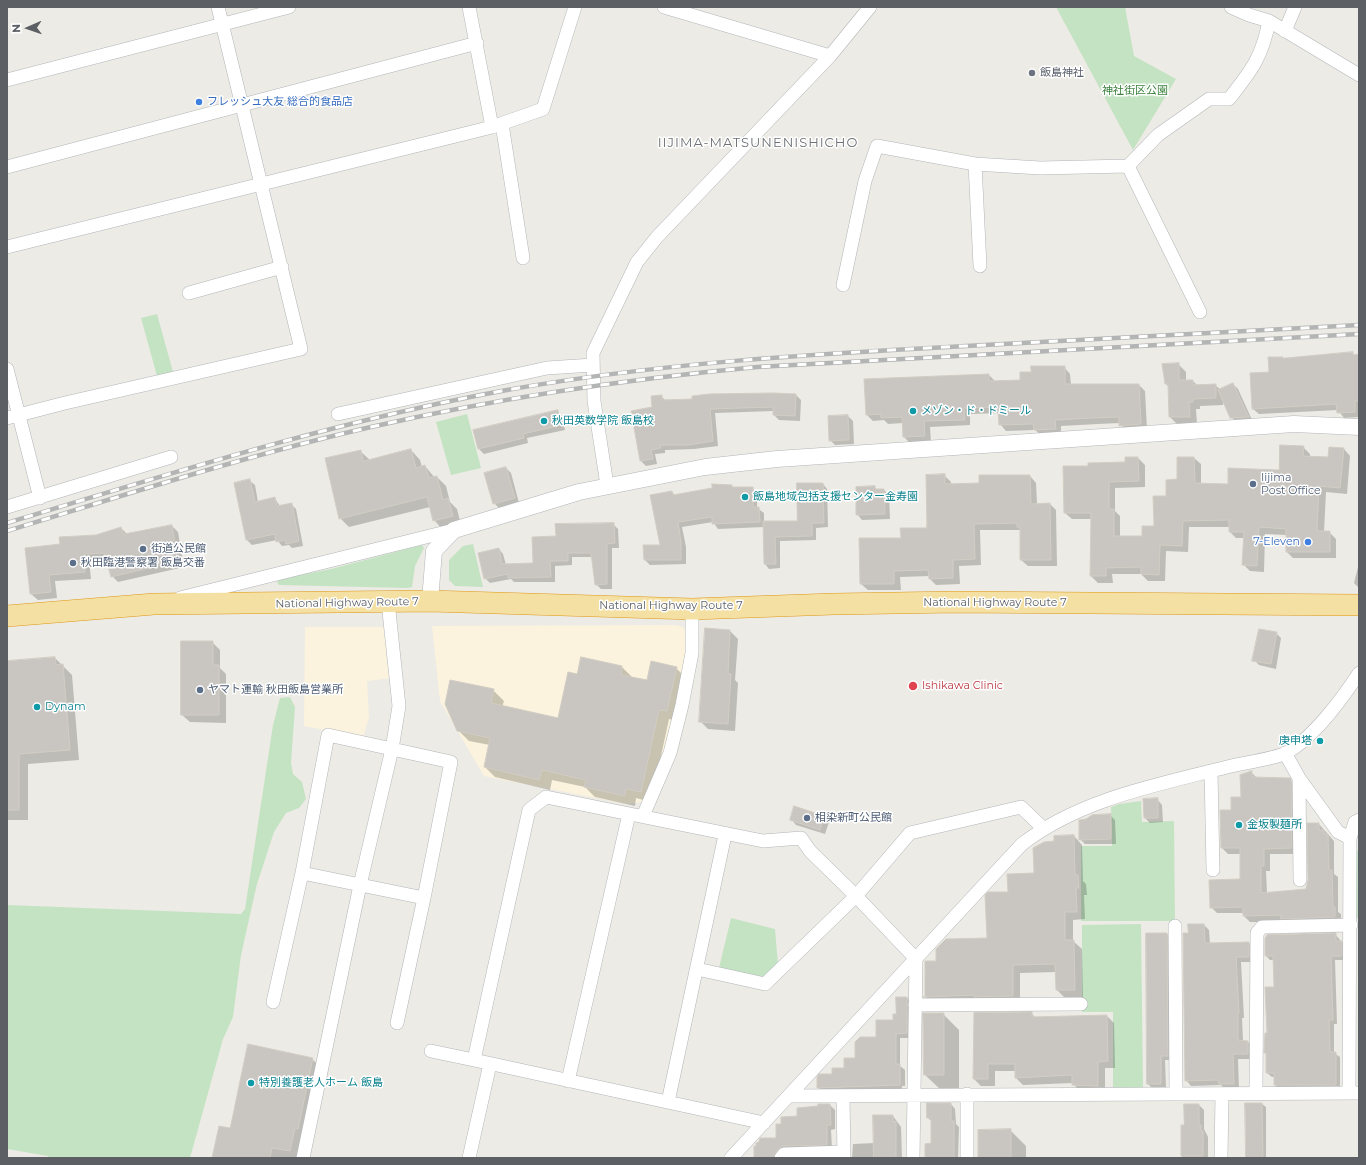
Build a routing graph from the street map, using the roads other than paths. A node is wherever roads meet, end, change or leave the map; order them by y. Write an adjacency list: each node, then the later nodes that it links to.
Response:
1 (218, 7): 10 (street)
2 (289, 7): 10 (street)
3 (469, 7): 12 (street)
4 (575, 7): 17 (street)
5 (664, 7): 13 (street)
6 (870, 7): 13 (street)
7 (1232, 7): 9 (street)
8 (1295, 7): 11 (street)
9 (1269, 22): 11 (street); 19 (street)
10 (222, 25): 15 (street); 16 (street)
11 (1285, 31): 14 (street)
12 (477, 43): 16 (street); 17 (street)
13 (830, 56): 29 (street)
14 (1359, 75)
15 (7, 80)
16 (242, 105): 20 (street); 21 (street)
17 (497, 126): 21 (street); 23 (street)
18 (975, 164): 19 (street); 24 (street); 26 (street)
19 (1128, 166): 28 (street)
20 (7, 167)
21 (262, 185): 22 (street); 25 (street)
22 (7, 247)
23 (524, 258)
24 (980, 266)
25 (282, 267): 27 (street); 32 (street)
26 (843, 285)
27 (189, 293)
28 (1200, 312)
29 (593, 365): 31 (street); 35 (street)
30 (7, 369): 32 (street)
31 (338, 414)
32 (13, 416): 36 (street)
33 (1359, 427): 35 (street)
34 (171, 457): 36 (street)
35 (607, 486): 38 (street)
36 (40, 498): 37 (street)
37 (7, 507)
38 (454, 530): 40 (street); 41 (street)
39 (388, 602): 40 (highway, National Highway Route 7); 41 (highway, National Highway Route 7); 46 (street)
40 (430, 602): 43 (highway, National Highway Route 7)
41 (154, 604): 44 (highway, National Highway Route 7)
42 (1359, 605): 43 (highway, National Highway Route 7)
43 (692, 609): 51 (street)
44 (7, 616)
45 (1359, 673): 47 (street)
46 (392, 749): 57 (street); 59 (street); 61 (street)
47 (1285, 753): 48 (street); 49 (street)
48 (1211, 771): 53 (street); 56 (street)
49 (1299, 778): 55 (street); 58 (street)
50 (629, 814): 51 (street); 71 (street); 73 (street)
51 (643, 816): 54 (street)
52 (1359, 820): 55 (street)
53 (1043, 828): 60 (street); 64 (street)
54 (725, 835): 60 (street); 65 (street)
55 (1350, 838): 62 (street)
56 (1213, 870)
57 (302, 873): 59 (street); 66 (street)
58 (1300, 880)
59 (360, 886): 61 (street); 85 (street)
60 (856, 896): 64 (street); 65 (street)
61 (424, 898): 69 (street)
62 (1351, 925): 74 (street); 78 (street)
63 (1175, 926): 76 (street)
64 (916, 959): 68 (street); 79 (street)
65 (697, 969): 82 (street)
66 (273, 1002)
67 (1081, 1004): 68 (street)
68 (915, 1005): 81 (street)
69 (397, 1024)
70 (431, 1051): 71 (street)
71 (474, 1060): 72 (street)
72 (490, 1064): 73 (street); 86 (street)
73 (568, 1081): 82 (street)
74 (1354, 1093): 78 (street)
75 (967, 1094): 76 (street); 81 (street); 90 (street)
76 (1176, 1094): 77 (street)
77 (1222, 1094): 78 (street); 91 (street)
78 (1256, 1094)
79 (790, 1096): 80 (street); 83 (street)
80 (843, 1096): 81 (street); 84 (street)
81 (913, 1096): 89 (street)
82 (668, 1102): 83 (street)
83 (764, 1123): 87 (street)
84 (844, 1155): 88 (street)
85 (303, 1158)
86 (469, 1158)
87 (731, 1158)
88 (781, 1158)
89 (913, 1158)
90 (967, 1158)
91 (1221, 1158)

